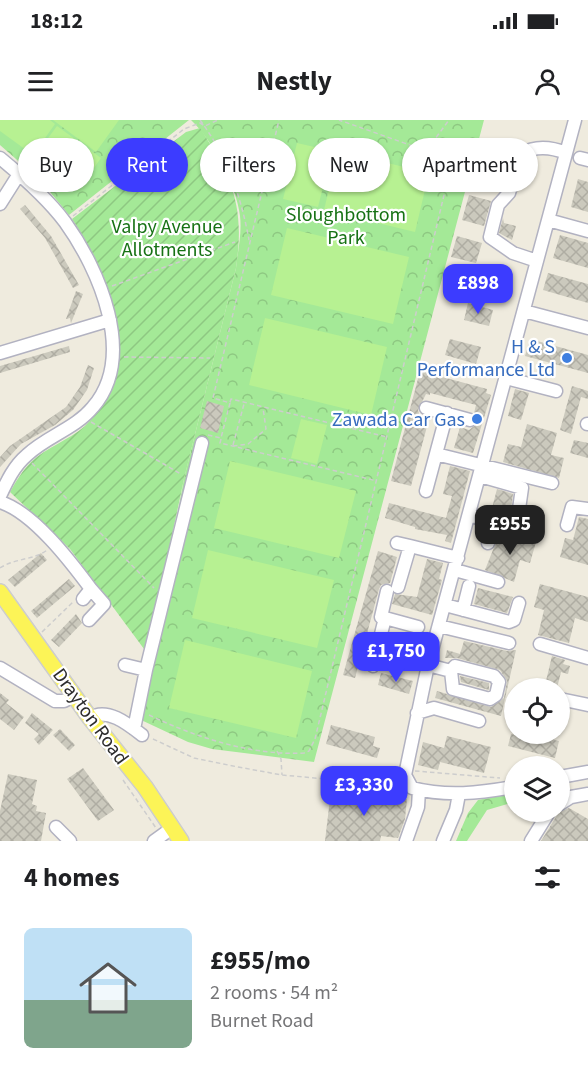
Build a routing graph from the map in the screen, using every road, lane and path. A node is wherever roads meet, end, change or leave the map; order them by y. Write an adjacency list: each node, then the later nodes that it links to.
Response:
1 (200, 120): 7 (path)
2 (218, 120): 7 (path)
3 (279, 120): 21 (path)
4 (339, 120): 9 (path)
5 (449, 120): 8 (path)
6 (575, 120): 10 (street)
7 (205, 126): 18 (path); 21 (path)
8 (436, 138)
9 (402, 142)
10 (566, 153): 17 (street); 22 (street)
11 (0, 158): 12 (street)
12 (18, 172)
13 (18, 177): 16 (street)
14 (37, 192): 18 (street)
15 (444, 192): 39 (path)
16 (0, 204)
17 (548, 219): 19 (street); 22 (street)
18 (65, 222): 23 (street)
19 (588, 231)
20 (235, 242): 23 (path)
21 (249, 243): 33 (path)
22 (537, 261): 24 (street)
23 (100, 290): 25 (street)
24 (524, 311): 26 (street); 30 (street)
25 (110, 320): 27 (street); 28 (street)
26 (588, 328)
27 (0, 353)
28 (114, 357): 29 (path); 36 (street)
29 (210, 358)
30 (506, 378): 31 (street); 45 (street)
31 (556, 391)
32 (244, 402): 33 (path); 34 (path); 42 (path)
33 (230, 403): 40 (path)
34 (264, 407): 39 (path); 42 (path)
35 (426, 408): 37 (street)
36 (83, 417): 44 (street); 46 (path)
37 (445, 419): 38 (street); 43 (street)
38 (470, 420)
39 (388, 437): 47 (path)
40 (221, 438): 41 (path); 42 (path)
41 (202, 443): 86 (street)
42 (233, 446): 47 (path)
43 (436, 454): 45 (street); 49 (street)
44 (25, 456): 50 (street); 66 (path)
45 (481, 471): 48 (street); 53 (street); 54 (street)
46 (182, 474)
47 (378, 482): 96 (path)
48 (552, 483)
49 (426, 491)
50 (0, 496)
51 (0, 502): 60 (street)
52 (588, 509): 56 (street)
53 (470, 515): 55 (street); 62 (street)
54 (536, 515)
55 (494, 522): 57 (street); 59 (street)
56 (567, 525)
57 (526, 531)
58 (397, 543): 61 (street)
59 (488, 543)
60 (54, 544): 63 (path); 67 (street)
61 (410, 546): 62 (street); 73 (street)
62 (456, 564): 64 (street); 71 (street)
63 (0, 568)
64 (498, 582)
65 (469, 586): 72 (street)
66 (154, 588)
67 (92, 589): 69 (street); 74 (street)
68 (0, 592): 88 (main road, Drayton Road)
69 (83, 599): 77 (path)
70 (519, 603): 72 (street)
71 (445, 605): 72 (street); 75 (street)
72 (463, 610)
73 (386, 618): 76 (street); 80 (street)
74 (89, 620)
75 (439, 626): 78 (street); 83 (street)
76 (418, 627)
77 (42, 632)
78 (509, 643)
79 (540, 644): 81 (street)
80 (378, 652): 83 (street); 84 (street)
81 (588, 658)
82 (125, 665): 86 (street)
83 (428, 665): 87 (street); 91 (street)
84 (373, 666)
85 (0, 668): 88 (street)
86 (146, 670): 95 (street)
87 (451, 671)
88 (74, 696): 92 (main road, Drayton Road)
89 (570, 701): 90 (street)
90 (588, 705)
91 (417, 713): 94 (street); 97 (street)
92 (90, 718): 95 (street); 110 (main road, Drayton Road)
93 (154, 718): 96 (path)
94 (479, 720)
95 (138, 732): 99 (path)
96 (276, 750): 99 (path)
97 (405, 772): 99 (path); 102 (path); 104 (street)
98 (588, 772): 100 (street)
99 (282, 775)
100 (570, 775)
101 (122, 777): 110 (path)
102 (504, 781)
103 (504, 783): 105 (street)
104 (419, 789): 105 (street); 112 (street)
105 (459, 794): 113 (street)
106 (588, 794): 107 (street)
107 (570, 798)
108 (542, 822): 114 (street)
109 (56, 827): 111 (street)
110 (167, 836)
111 (70, 841)
112 (406, 841)
113 (443, 841)
114 (531, 841)

